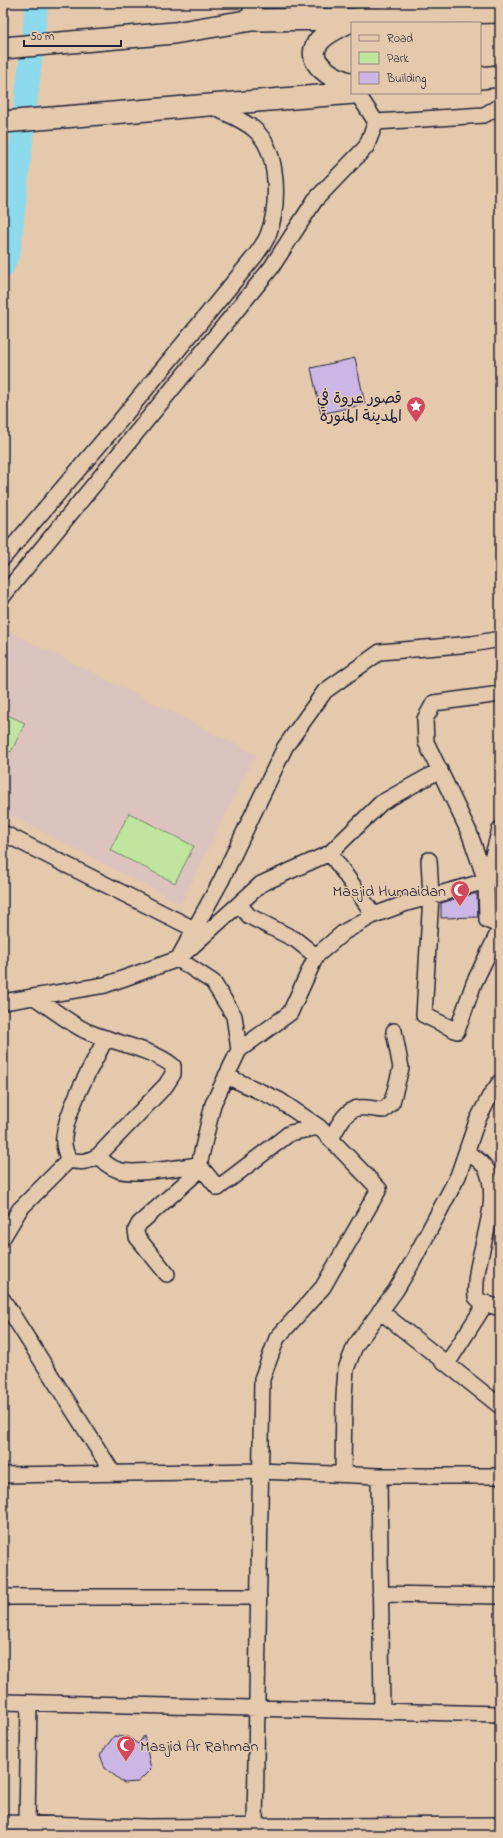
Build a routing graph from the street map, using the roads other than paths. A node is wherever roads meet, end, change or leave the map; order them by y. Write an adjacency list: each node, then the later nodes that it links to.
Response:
1 (412, 8): 3 (main road); 4 (main road)
2 (252, 11): 4 (main road); 5 (main road)
3 (500, 12)
4 (354, 19): 8 (main road)
5 (3, 48)
6 (500, 76): 7 (main road)
7 (481, 78)
8 (351, 84)
9 (351, 93): 11 (main road)
10 (357, 94): 14 (street)
11 (209, 105): 13 (main road); 15 (street)
12 (500, 106): 14 (street)
13 (3, 122)
14 (376, 122): 16 (street)
15 (3, 558)
16 (3, 596)
17 (500, 639): 29 (street)
18 (500, 694): 19 (street)
19 (440, 770): 22 (street); 24 (street)
20 (500, 829): 24 (street)
21 (3, 833): 29 (street)
22 (330, 853): 26 (street); 27 (street)
23 (429, 860): 25 (street)
24 (486, 881): 25 (street); 28 (street)
25 (431, 896): 27 (street); 30 (street)
26 (239, 904): 31 (street); 32 (street)
27 (374, 915): 31 (street)
28 (500, 926)
29 (194, 929): 32 (street)
30 (500, 929)
31 (316, 956): 37 (street)
32 (178, 959): 33 (street); 37 (street)
33 (34, 997): 34 (street); 36 (street)
34 (3, 1002)
35 (394, 1031): 41 (street)
36 (106, 1038): 43 (street); 44 (street)
37 (239, 1050): 38 (street)
38 (226, 1076): 40 (street); 45 (street)
39 (500, 1082): 42 (street)
40 (319, 1127): 41 (street); 45 (street)
41 (331, 1139): 53 (street)
42 (467, 1152): 49 (street); 50 (street)
43 (98, 1156): 44 (street); 45 (street)
44 (69, 1160): 46 (street)
45 (201, 1167): 47 (street)
46 (3, 1237)
47 (167, 1274)
48 (3, 1300): 54 (street)
49 (493, 1305): 51 (street)
50 (380, 1311): 51 (street); 55 (street)
51 (447, 1364): 52 (street)
52 (500, 1406)
53 (260, 1470): 54 (street); 55 (street); 62 (street)
54 (113, 1473): 56 (street)
55 (343, 1474): 57 (street)
56 (3, 1475)
57 (379, 1476): 58 (street); 59 (street)
58 (500, 1476)
59 (380, 1594): 60 (street); 66 (street)
60 (500, 1596)
61 (3, 1597): 62 (street)
62 (259, 1597): 65 (street)
63 (3, 1702): 64 (street)
64 (29, 1703): 65 (street); 69 (street)
65 (258, 1708): 66 (street); 71 (street)
66 (382, 1711): 67 (street)
67 (500, 1714)
68 (3, 1823): 69 (street)
69 (27, 1823): 73 (street)
70 (500, 1825): 72 (street)
71 (255, 1826): 72 (street); 73 (street)
72 (367, 1830)
73 (147, 1831)

